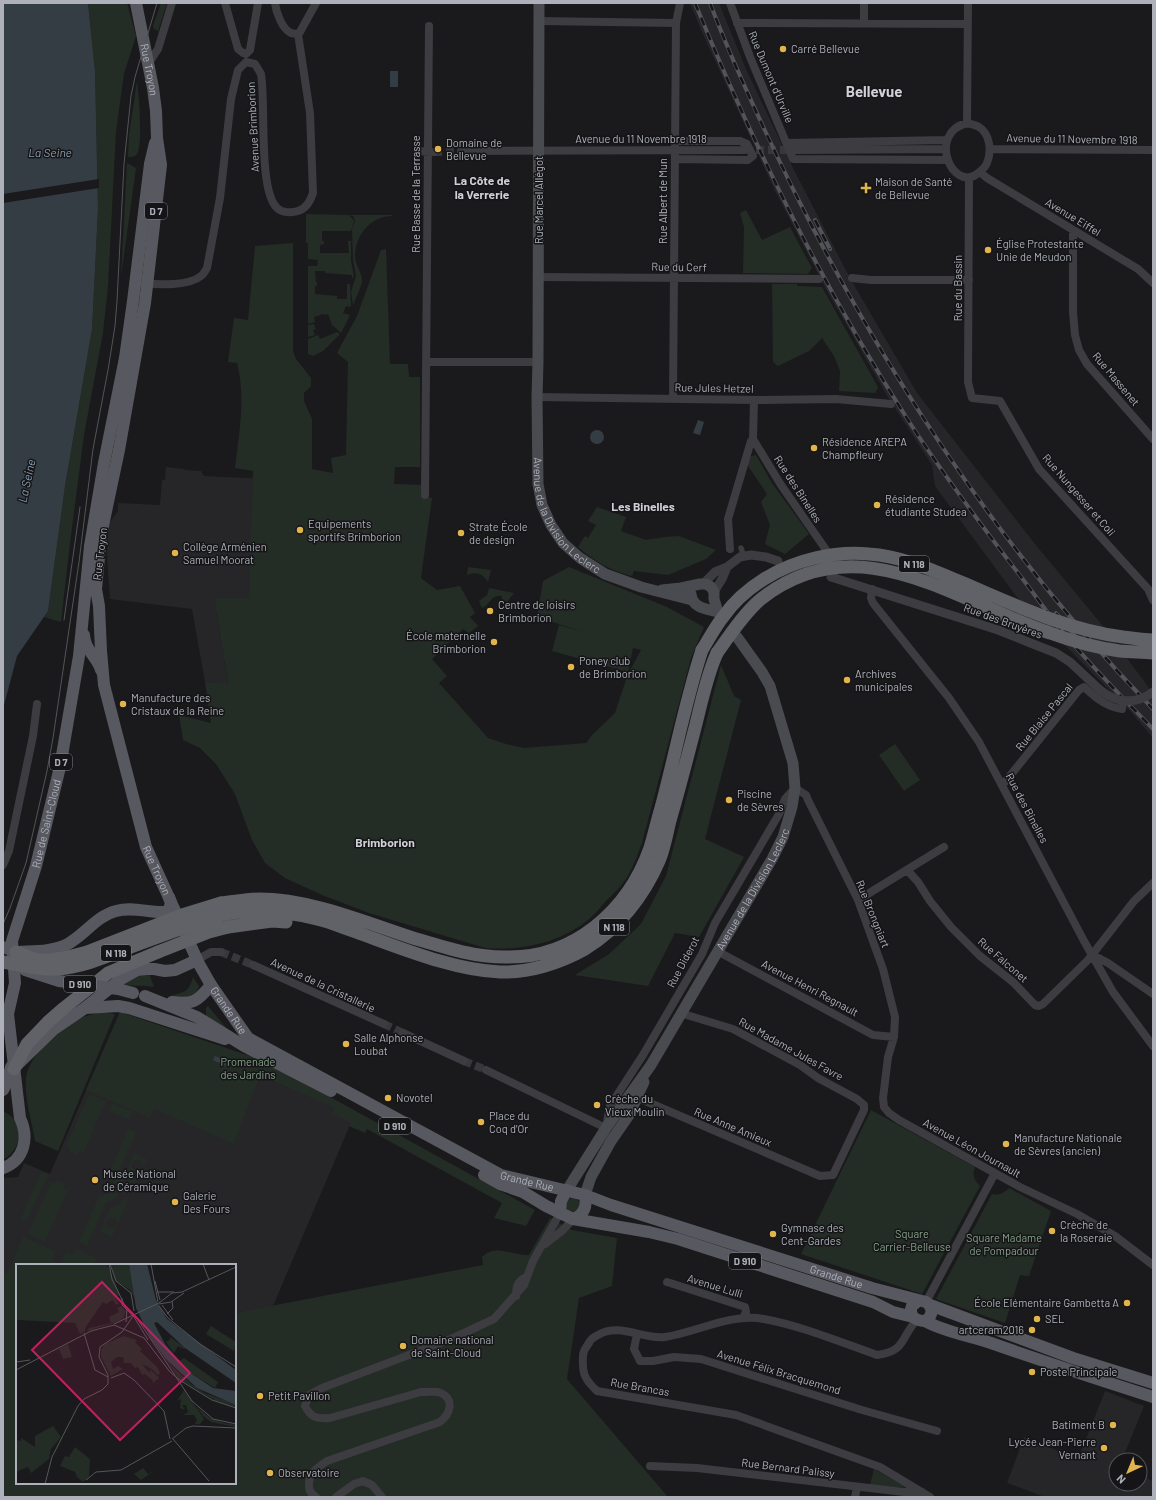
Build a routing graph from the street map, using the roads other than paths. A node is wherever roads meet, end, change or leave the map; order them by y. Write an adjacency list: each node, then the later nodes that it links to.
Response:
1 (136, 3): 19 (main road, Rue Troyon / D 7)
2 (172, 3): 19 (street)
3 (226, 3): 4 (street)
4 (258, 3)
5 (275, 3): 18 (street)
6 (316, 3): 18 (street)
7 (539, 3): 12 (main road, Rue Marcel Allégot)
8 (680, 3): 13 (street, Rue Albert de Mun)
9 (730, 3): 14 (street, Rue Dumont d'Urville)
10 (864, 3): 15 (street)
11 (968, 3): 16 (street)
12 (539, 21): 13 (street); 26 (main road, Rue Marcel Allégot)
13 (676, 23): 22 (street, Rue Albert de Mun)
14 (737, 23): 15 (street); 23 (street, Rue Dumont d'Urville)
15 (864, 23): 16 (street)
16 (967, 24): 20 (street)
17 (429, 26): 33 (street, Rue Basse de la Terrasse)
18 (298, 34): 44 (street, Avenue Brimborion)
19 (148, 64): 44 (main road, Rue Troyon / D 7)
20 (967, 123): 21 (street); 25 (street)
21 (946, 140): 23 (street); 24 (street)
22 (675, 141): 27 (street, Rue Albert de Mun); 34 (street)
23 (787, 143): 35 (street, Rue Dumont d'Urville)
24 (946, 149): 29 (street); 35 (street)
25 (990, 149): 30 (street, Avenue du 11 Novembre 1918); 36 (street)
26 (539, 150): 27 (street, Avenue du 11 Novembre 1918); 32 (street, Avenue du 11 Novembre 1918); 39 (main road, Rue Marcel Allégot)
27 (675, 150): 28 (street, Avenue du 11 Novembre 1918); 34 (street, Rue Albert de Mun)
28 (743, 150)
29 (796, 150)
30 (1153, 150)
31 (416, 151): 33 (street)
32 (461, 151)
33 (431, 152): 46 (street, Rue Basse de la Terrasse)
34 (675, 159): 40 (street, Rue Albert de Mun)
35 (948, 160): 37 (street)
36 (980, 172): 37 (street); 38 (street, Avenue Eiffel)
37 (969, 178): 43 (street, Rue du Bassin)
38 (1073, 230): 45 (street, Avenue Eiffel); 54 (street, Rue Massenet)
39 (538, 277): 40 (street, Rue du Cerf); 47 (main road, Rue Marcel Allégot)
40 (674, 278): 42 (street, Rue du Cerf); 50 (street, Rue Albert de Mun)
41 (852, 278): 43 (street)
42 (819, 279)
43 (969, 280): 49 (street, Rue du Bassin)
44 (141, 283): 69 (main road, Rue Troyon / D 7); 75 (main road, Rue Troyon / D 7)
45 (1153, 283)
46 (426, 362): 47 (street); 55 (street, Rue Basse de la Terrasse)
47 (538, 362): 48 (main road, Rue Marcel Allégot)
48 (537, 397): 50 (street, Rue Jules Hetzel); 65 (main road, Avenue de la Division Leclerc)
49 (972, 398): 68 (street, Rue Nungesser et Coli)
50 (673, 399): 51 (street, Rue Jules Hetzel)
51 (754, 400): 52 (street, Rue Jules Hetzel); 53 (street)
52 (891, 404)
53 (753, 439): 57 (street); 62 (street, Rue des Binelles)
54 (1153, 439)
55 (425, 495)
56 (741, 548): 58 (street)
57 (730, 549)
58 (744, 557): 59 (street); 60 (street)
59 (778, 561)
60 (727, 567): 63 (street); 66 (street)
61 (831, 577): 62 (street, Rue des Bruyères)
62 (848, 582): 64 (street, Rue des Bruyères)
63 (700, 585): 65 (main road, Avenue de la Division Leclerc); 66 (main road); 67 (main road)
64 (872, 589): 77 (street, Rue des Bruyères, bridge); 79 (street, Rue des Binelles)
65 (656, 590): 67 (main road, Avenue de la Division Leclerc)
66 (714, 596): 67 (main road, Avenue de la Division Leclerc)
67 (692, 600)
68 (1153, 600)
69 (83, 621): 73 (main road, Rue Troyon / D 7); 74 (main road)
70 (737, 637): 80 (main road, Avenue de la Division Leclerc)
71 (1153, 640): 88 (highway, N 118, bridge)
72 (1153, 653): 88 (highway, N 118, bridge)
73 (79, 656): 74 (main road); 90 (main road, Rue de Saint-Cloud / D 7)
74 (95, 658): 75 (main road)
75 (104, 678): 85 (main road, Rue Troyon / D 7)
76 (1153, 692): 77 (street, Rue des Bruyères, bridge)
77 (1123, 701): 79 (street, Rue Blaise Pascal)
78 (37, 704): 82 (street)
79 (1002, 784): 93 (street, Rue des Binelles)
80 (795, 788): 86 (street, Rue Brongniart); 91 (main road, Avenue de la Division Leclerc); 114 (street, Rue Diderot)
81 (944, 847): 83 (street)
82 (3, 865)
83 (908, 871): 86 (street); 93 (street, Rue Falconet)
84 (1153, 883): 93 (street)
85 (168, 895): 87 (main road); 89 (main road, Rue Troyon)
86 (858, 900): 104 (street, Rue Brongniart)
87 (147, 910): 89 (main road); 90 (main road)
88 (225, 915): 90 (highway, N 118, bridge); 95 (highway, N 118, bridge); 108 (highway, bridge)
89 (181, 924): 94 (main road, D 910)
90 (10, 947): 108 (main road)
91 (717, 951): 101 (main road, Avenue de la Division Leclerc); 104 (street, Avenue Henri Regnault)
92 (221, 952): 94 (street)
93 (1092, 955): 99 (street); 106 (street, Rue des Binelles)
94 (197, 960): 97 (main road, Grande Rue / D 910); 100 (main road, D 910)
95 (3, 962): 98 (main road, D 910, bridge)
96 (253, 965): 102 (street, Avenue de la Cristallerie)
97 (211, 985): 98 (main road); 105 (main road, Grande Rue / D 910)
98 (139, 994): 105 (main road)
99 (1153, 994)
100 (86, 1008): 105 (main road, D 910); 108 (main road, D 910)
101 (680, 1013): 109 (main road, Avenue de la Division Leclerc); 118 (street, Rue Madame Jules Favre)
102 (384, 1024)
103 (403, 1033): 107 (street)
104 (894, 1037): 117 (street, Avenue Léon Journault)
105 (246, 1042): 119 (main road, Grande Rue / D 910); 121 (main road, Grande Rue / D 910)
106 (1153, 1046)
107 (464, 1061)
108 (13, 1064): 111 (main road); 116 (main road)
109 (651, 1065): 112 (main road, Avenue de la Division Leclerc); 114 (main road, Avenue de la Division Leclerc)
110 (486, 1070): 114 (street)
111 (3, 1090)
112 (637, 1099): 113 (main road, Avenue de la Division Leclerc); 118 (street, Rue Anne Amieux)
113 (624, 1123): 114 (street); 115 (main road, Avenue de la Division Leclerc)
114 (606, 1128): 115 (main road); 119 (main road, Avenue de la Division Leclerc)
115 (611, 1142): 120 (main road, Avenue de la Division Leclerc)
116 (3, 1168)
117 (996, 1173): 124 (street, Avenue Léon Journault); 128 (street)
118 (820, 1176)
119 (567, 1190): 120 (main road, Grande Rue / D 910); 121 (main road)
120 (585, 1195): 122 (main road); 128 (main road, Grande Rue / D 910)
121 (560, 1213): 122 (main road, Grande Rue / D 910); 123 (street)
122 (573, 1219): 123 (street); 130 (main road, Grande Rue / D 910)
123 (541, 1247): 125 (street)
124 (1153, 1265)
125 (520, 1281): 127 (street); 127 (street)
126 (667, 1282): 129 (street, Avenue Lulli)
127 (516, 1296): 138 (street)
128 (924, 1303): 130 (main road); 130 (main road); 132 (main road, Grande Rue / D 910)
129 (743, 1318): 130 (street, Rue Brancas); 131 (street, Rue Brancas)
130 (919, 1319): 133 (main road, Grande Rue / D 910)
131 (637, 1334): 134 (street, Avenue Félix Bracquemond); 137 (street, Rue Brancas)
132 (1153, 1383)
133 (1153, 1397)
134 (937, 1431)
135 (650, 1466): 136 (street, Rue Bernard Palissy)
136 (857, 1487): 137 (street, Rue Bernard Palissy); 141 (street)
137 (923, 1492): 142 (street, Rue Brancas)
138 (316, 1497)
139 (336, 1497): 140 (street)
140 (382, 1497)
141 (856, 1497)
142 (930, 1497)

